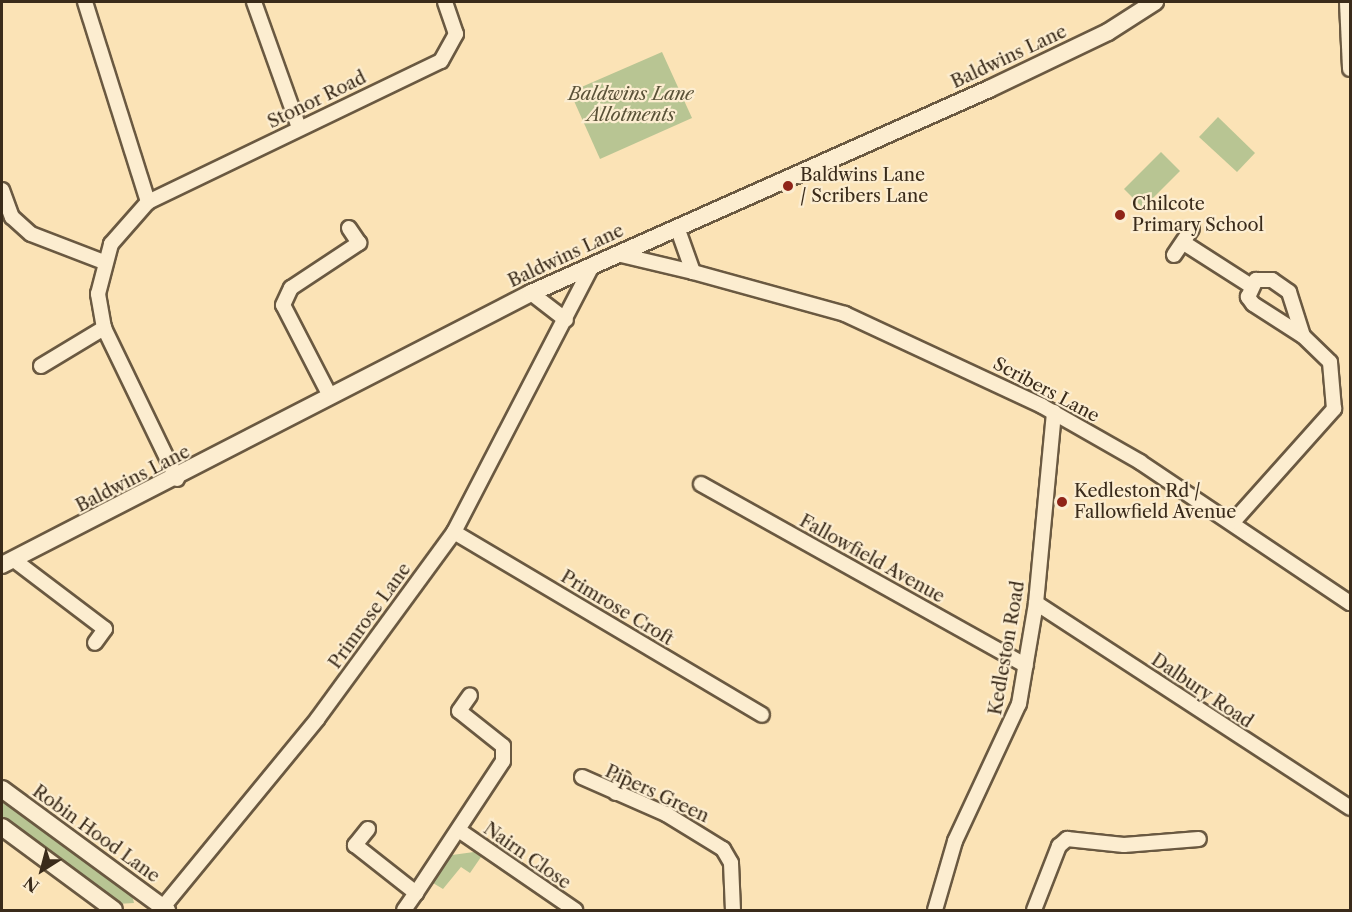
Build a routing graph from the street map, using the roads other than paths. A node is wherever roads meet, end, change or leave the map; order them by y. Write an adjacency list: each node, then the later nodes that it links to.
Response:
1 (85, 2): 9 (street)
2 (254, 2): 7 (street)
3 (445, 2): 7 (street, Stonor Road)
4 (1155, 2): 11 (street, Baldwins Lane)
5 (1347, 2): 6 (street)
6 (1350, 69)
7 (299, 128): 9 (street, Stonor Road)
8 (2, 190): 10 (street)
9 (148, 202): 17 (street, Stonor Road)
10 (7, 222): 17 (street)
11 (677, 227): 15 (street, Baldwins Lane); 19 (street)
12 (349, 228): 26 (street)
13 (1192, 228): 14 (street)
14 (1184, 243): 16 (street); 20 (street)
15 (617, 254): 18 (street, Baldwins Lane); 19 (street, Scribers Lane)
16 (1174, 255)
17 (104, 262): 23 (street, Stonor Road)
18 (592, 266): 21 (street, Baldwins Lane); 22 (street, Primrose Lane)
19 (693, 272): 27 (street, Scribers Lane)
20 (1251, 286): 24 (street); 24 (street)
21 (531, 293): 22 (street); 26 (street, Baldwins Lane)
22 (566, 320): 31 (street, Primrose Lane)
23 (104, 328): 25 (street); 28 (street, Stonor Road)
24 (1303, 336): 30 (street)
25 (41, 366)
26 (329, 394): 28 (street, Baldwins Lane)
27 (1054, 412): 30 (street, Scribers Lane); 33 (street, Kedleston Road)
28 (177, 479): 32 (street, Baldwins Lane)
29 (701, 484): 36 (street, Fallowfield Avenue)
30 (1233, 522): 34 (street, Scribers Lane)
31 (454, 532): 38 (street, Primrose Croft); 49 (street, Primrose Lane)
32 (8, 563): 35 (street)
33 (1036, 603): 36 (street, Kedleston Road); 43 (street, Dalbury Road)
34 (1350, 603)
35 (95, 643)
36 (1026, 666): 54 (street, Kedleston Road)
37 (470, 695): 46 (street)
38 (762, 714)
39 (582, 777): 42 (street, Pipers Green)
40 (623, 779): 42 (street)
41 (2, 789): 49 (street, Robin Hood Lane)
42 (616, 793): 53 (street, Pipers Green)
43 (1350, 808)
44 (2, 827): 50 (street)
45 (368, 829): 48 (street)
46 (460, 831): 48 (street); 52 (street, Nairn Close)
47 (1199, 839): 55 (street)
48 (416, 893): 51 (street)
49 (163, 909)
50 (114, 910)
51 (404, 910)
52 (575, 910)
53 (733, 910)
54 (935, 910)
55 (1035, 910)

